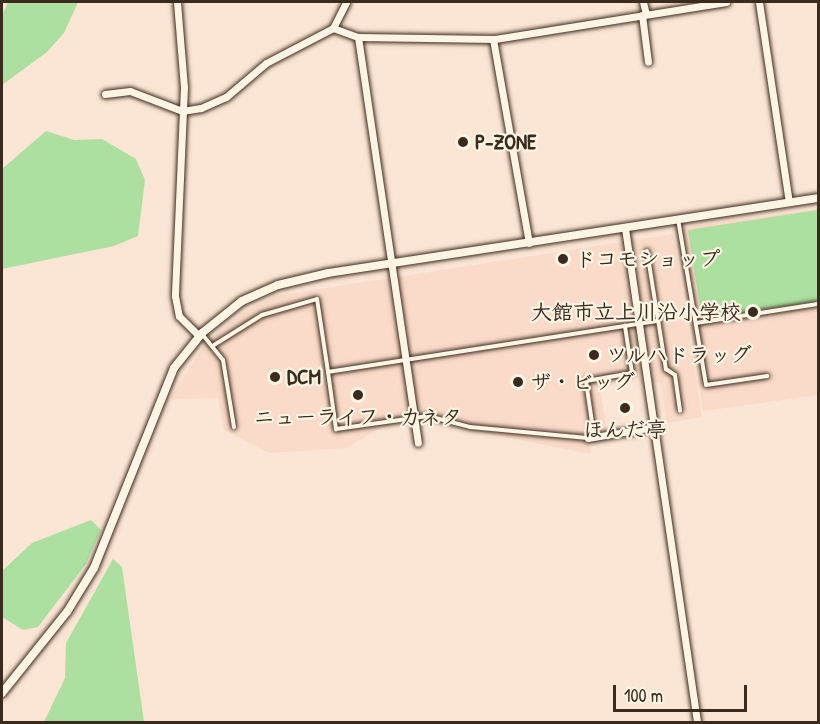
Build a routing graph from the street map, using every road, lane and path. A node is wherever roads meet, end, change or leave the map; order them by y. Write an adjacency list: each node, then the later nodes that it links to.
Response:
1 (177, 2): 12 (street)
2 (346, 2): 7 (street)
3 (643, 2): 6 (street)
4 (726, 2): 6 (street)
5 (759, 2): 14 (street)
6 (644, 14): 9 (street); 10 (street)
7 (333, 28): 8 (street); 12 (street)
8 (358, 36): 9 (street); 19 (street)
9 (493, 39): 17 (street)
10 (648, 62)
11 (105, 94): 12 (street)
12 (182, 111): 25 (street)
13 (819, 198): 14 (street)
14 (789, 202): 15 (street)
15 (678, 218): 16 (street); 22 (lane)
16 (625, 228): 17 (street); 23 (street)
17 (529, 243): 19 (street)
18 (647, 251): 21 (lane)
19 (393, 264): 25 (street); 27 (street)
20 (819, 304): 22 (lane)
21 (658, 321): 23 (lane); 30 (lane)
22 (696, 322): 29 (lane)
23 (638, 324): 24 (lane); 33 (street)
24 (625, 326): 27 (lane); 34 (lane)
25 (200, 335): 26 (lane); 36 (street)
26 (214, 345): 28 (lane); 32 (lane)
27 (408, 360): 28 (lane); 31 (street)
28 (328, 372): 31 (lane)
29 (767, 376)
30 (680, 411)
31 (417, 417): 34 (lane); 35 (street)
32 (234, 427)
33 (654, 427): 34 (street); 37 (street)
34 (591, 438)
35 (418, 443)
36 (2, 693)
37 (697, 723)

